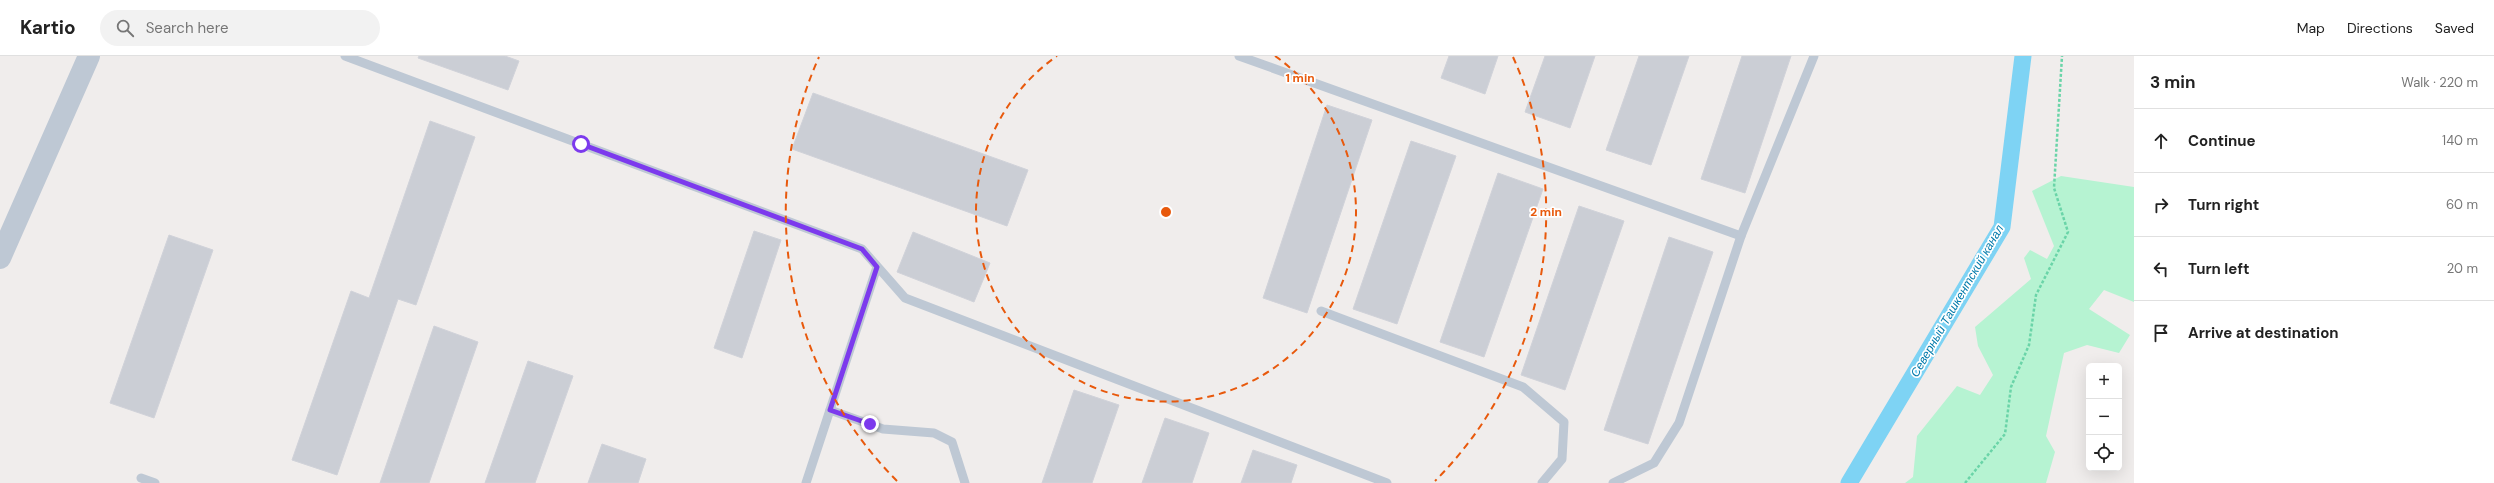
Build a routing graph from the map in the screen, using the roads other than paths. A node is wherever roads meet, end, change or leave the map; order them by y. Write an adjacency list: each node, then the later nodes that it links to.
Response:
1 (89, 56): 6 (street)
2 (345, 56): 7 (lane)
3 (1239, 56): 5 (lane)
4 (1814, 56): 5 (lane)
5 (1742, 236): 16 (lane)
6 (0, 258)
7 (877, 267): 9 (lane); 14 (lane)
8 (1322, 311): 15 (lane)
9 (830, 410): 12 (lane); 13 (lane)
10 (141, 478): 11 (lane)
11 (155, 483)
12 (806, 483)
13 (965, 483)
14 (1387, 483)
15 (1542, 483)
16 (1613, 483)

